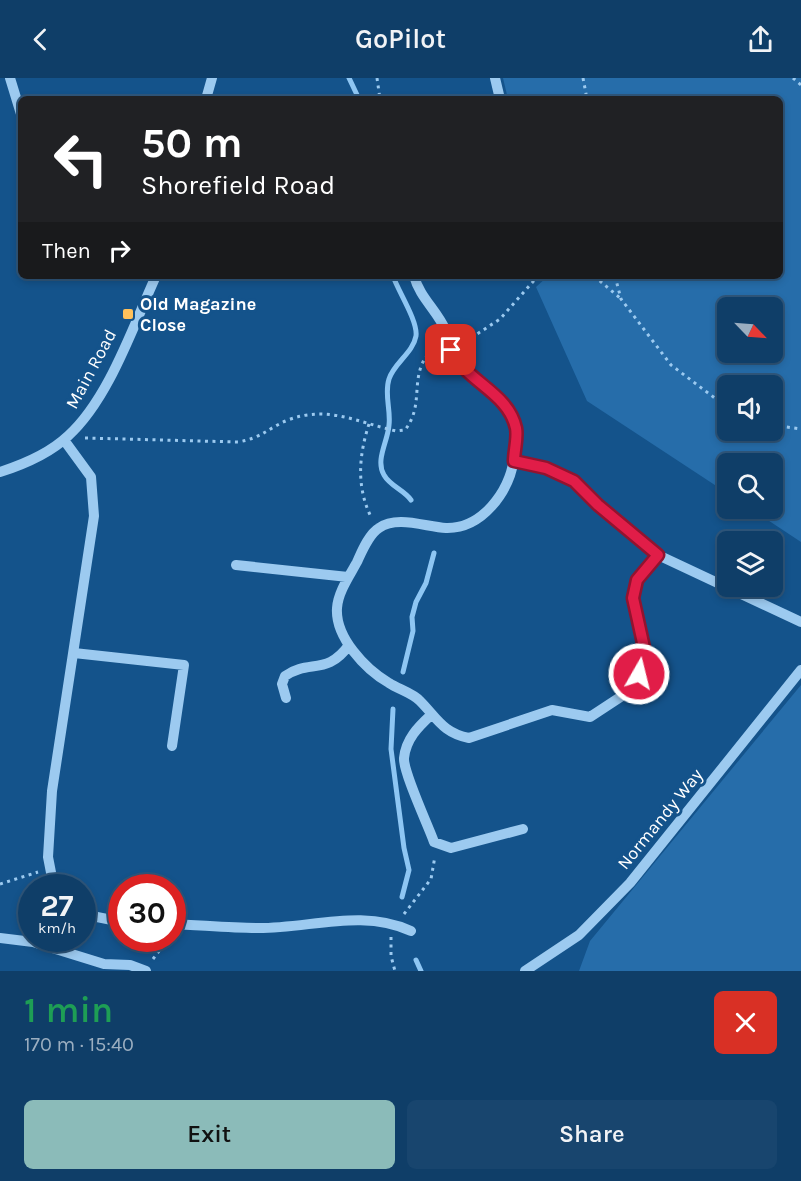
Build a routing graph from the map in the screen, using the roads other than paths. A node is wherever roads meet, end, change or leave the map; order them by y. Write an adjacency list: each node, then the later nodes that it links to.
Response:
1 (10, 78): 6 (street)
2 (212, 78): 4 (street)
3 (495, 78): 5 (street)
4 (207, 96)
5 (499, 96)
6 (18, 104)
7 (155, 279): 9 (street, Main Road)
8 (415, 279): 10 (street)
9 (66, 439): 11 (street, Main Road); 17 (street)
10 (514, 461): 12 (street); 14 (street)
11 (0, 472)
12 (658, 555): 15 (street); 20 (street)
13 (236, 565): 14 (street)
14 (348, 577): 16 (street)
15 (801, 622)
16 (349, 645): 19 (street); 20 (street)
17 (74, 652): 21 (street); 23 (street)
18 (801, 670): 29 (street, Normandy Way)
19 (286, 698)
20 (431, 715): 22 (street)
21 (172, 746)
22 (523, 829)
23 (50, 874)
24 (186, 925): 25 (street)
25 (411, 931)
26 (0, 938): 27 (street)
27 (102, 967): 28 (street)
28 (148, 968)
29 (525, 971)

